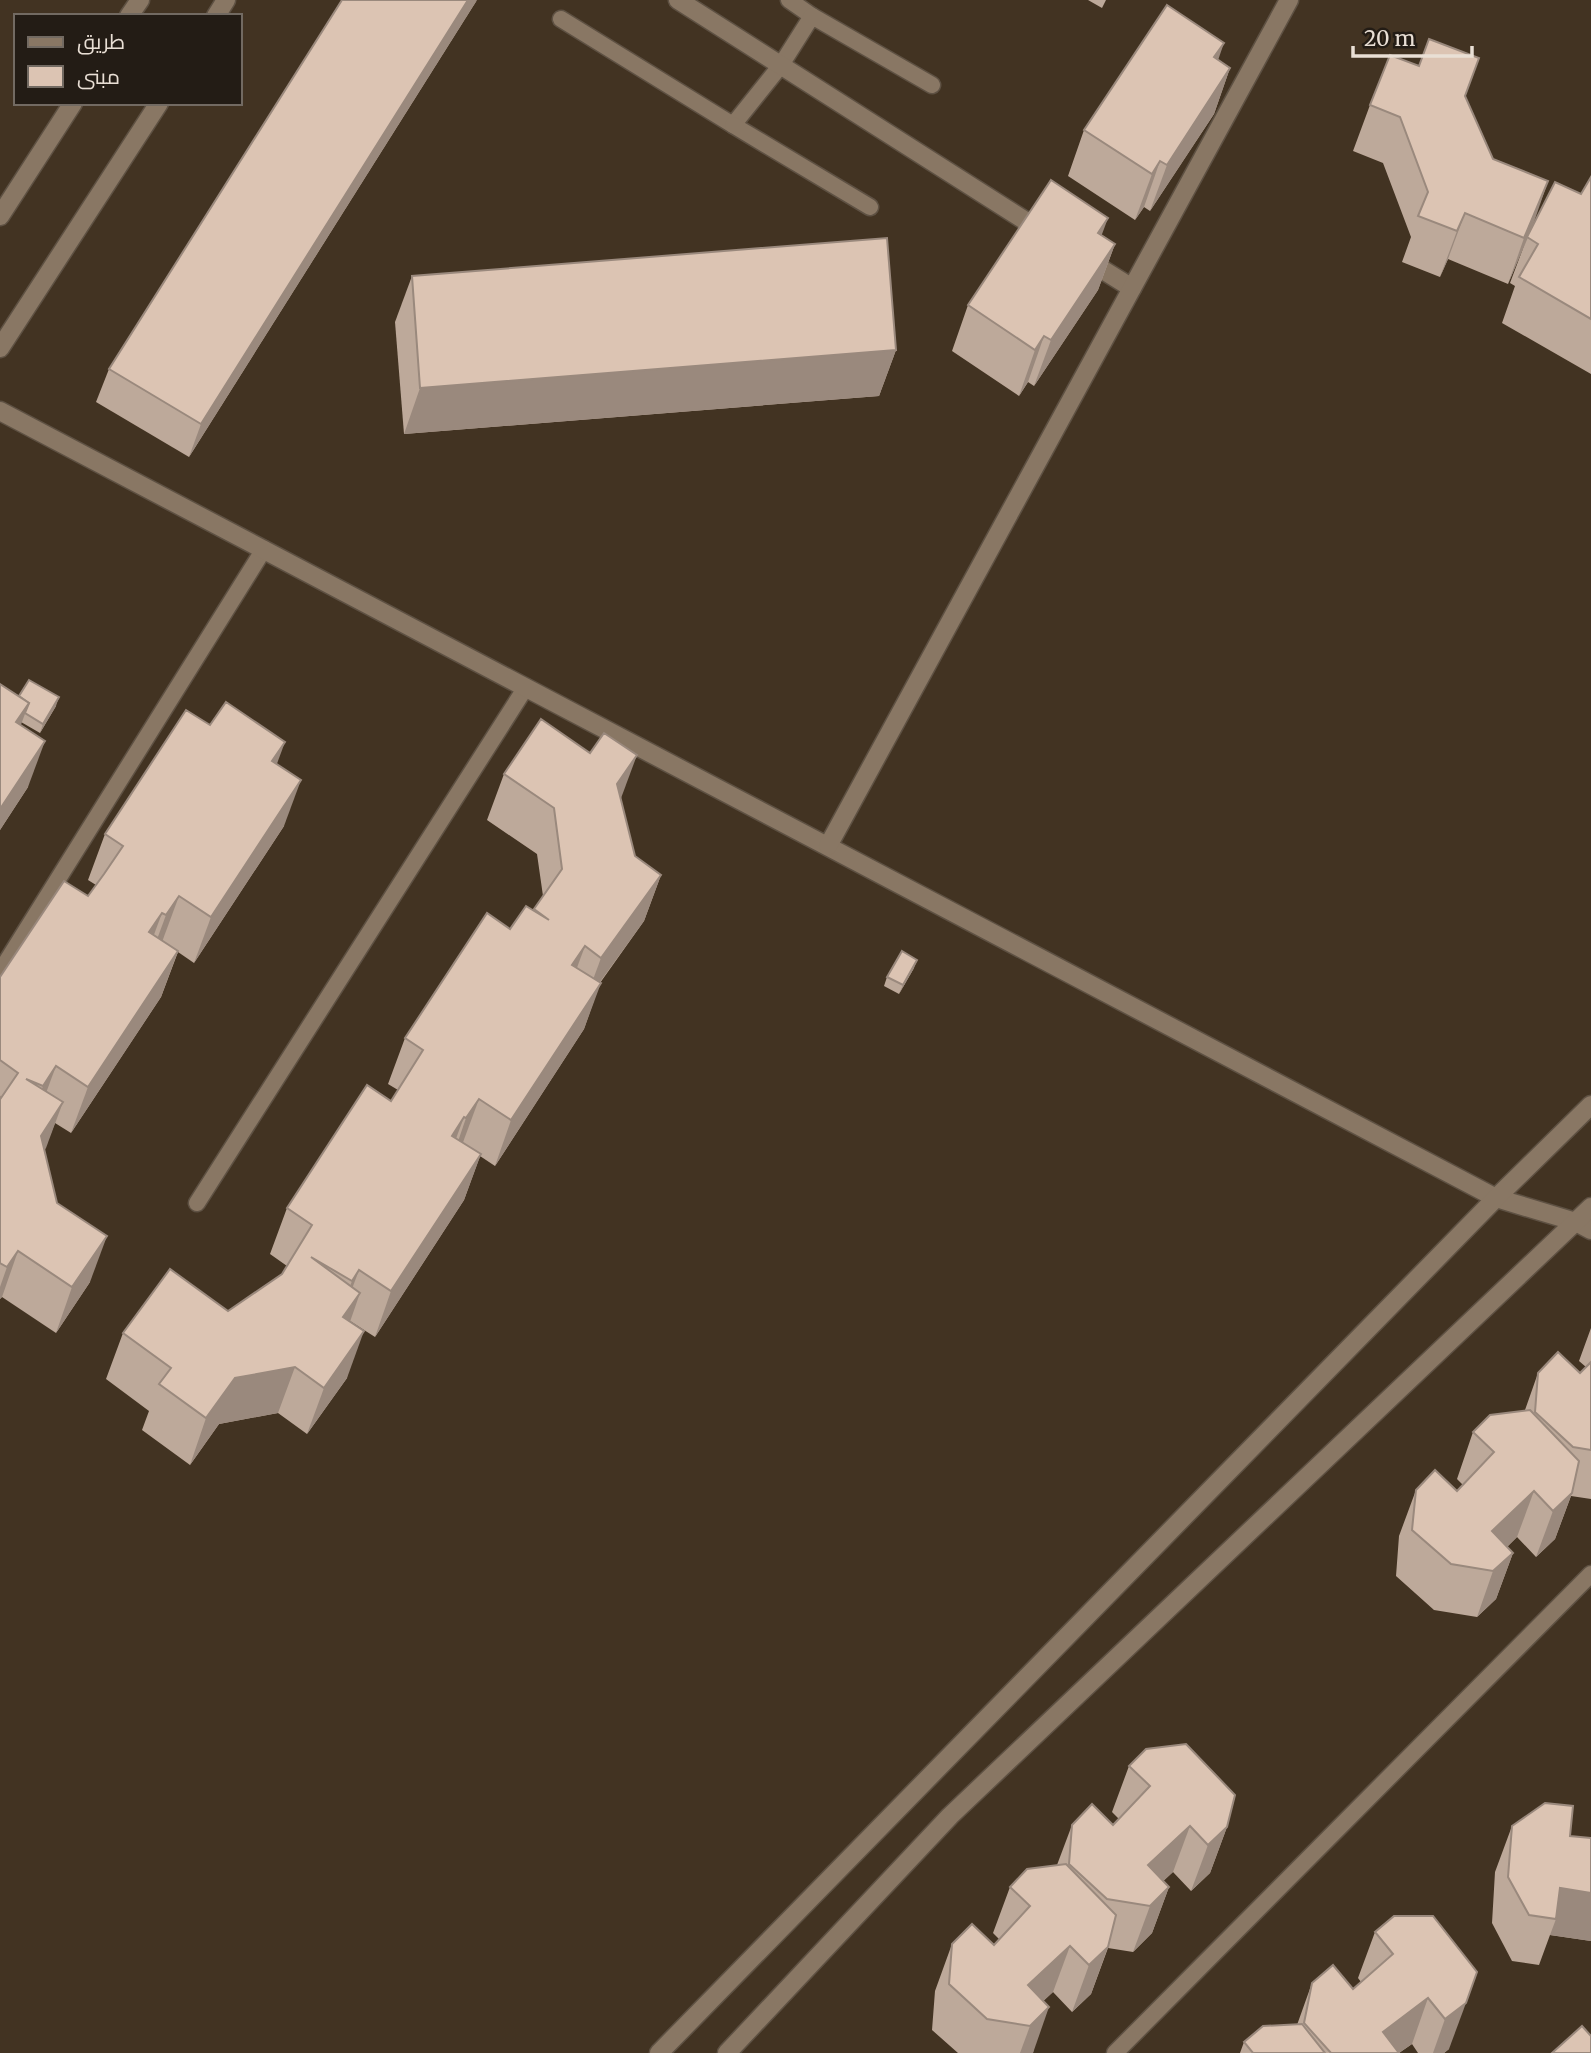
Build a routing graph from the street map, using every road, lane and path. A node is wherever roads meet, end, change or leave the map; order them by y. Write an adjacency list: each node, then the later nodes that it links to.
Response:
1 (678, 0): 6 (street)
2 (789, 0): 4 (lane)
3 (1289, 0): 13 (street)
4 (812, 16): 6 (lane); 7 (lane)
5 (561, 19): 10 (lane)
6 (781, 65): 10 (lane); 13 (street)
7 (932, 85)
8 (72, 105): 12 (street)
9 (158, 105): 14 (street)
10 (733, 125): 11 (lane)
11 (870, 207)
12 (0, 216)
13 (1132, 288): 18 (street)
14 (0, 348)
15 (0, 411): 16 (street)
16 (264, 549): 17 (street); 19 (lane)
17 (526, 687): 18 (street); 22 (lane)
18 (828, 846): 21 (street)
19 (0, 972)
20 (1591, 1105): 21 (street)
21 (1496, 1198): 24 (street); 26 (street)
22 (197, 1203)
23 (1591, 1208): 24 (street)
24 (1583, 1226): 27 (street)
25 (1591, 1574): 28 (lane)
26 (660, 2053)
27 (727, 2053)
28 (1115, 2053)

